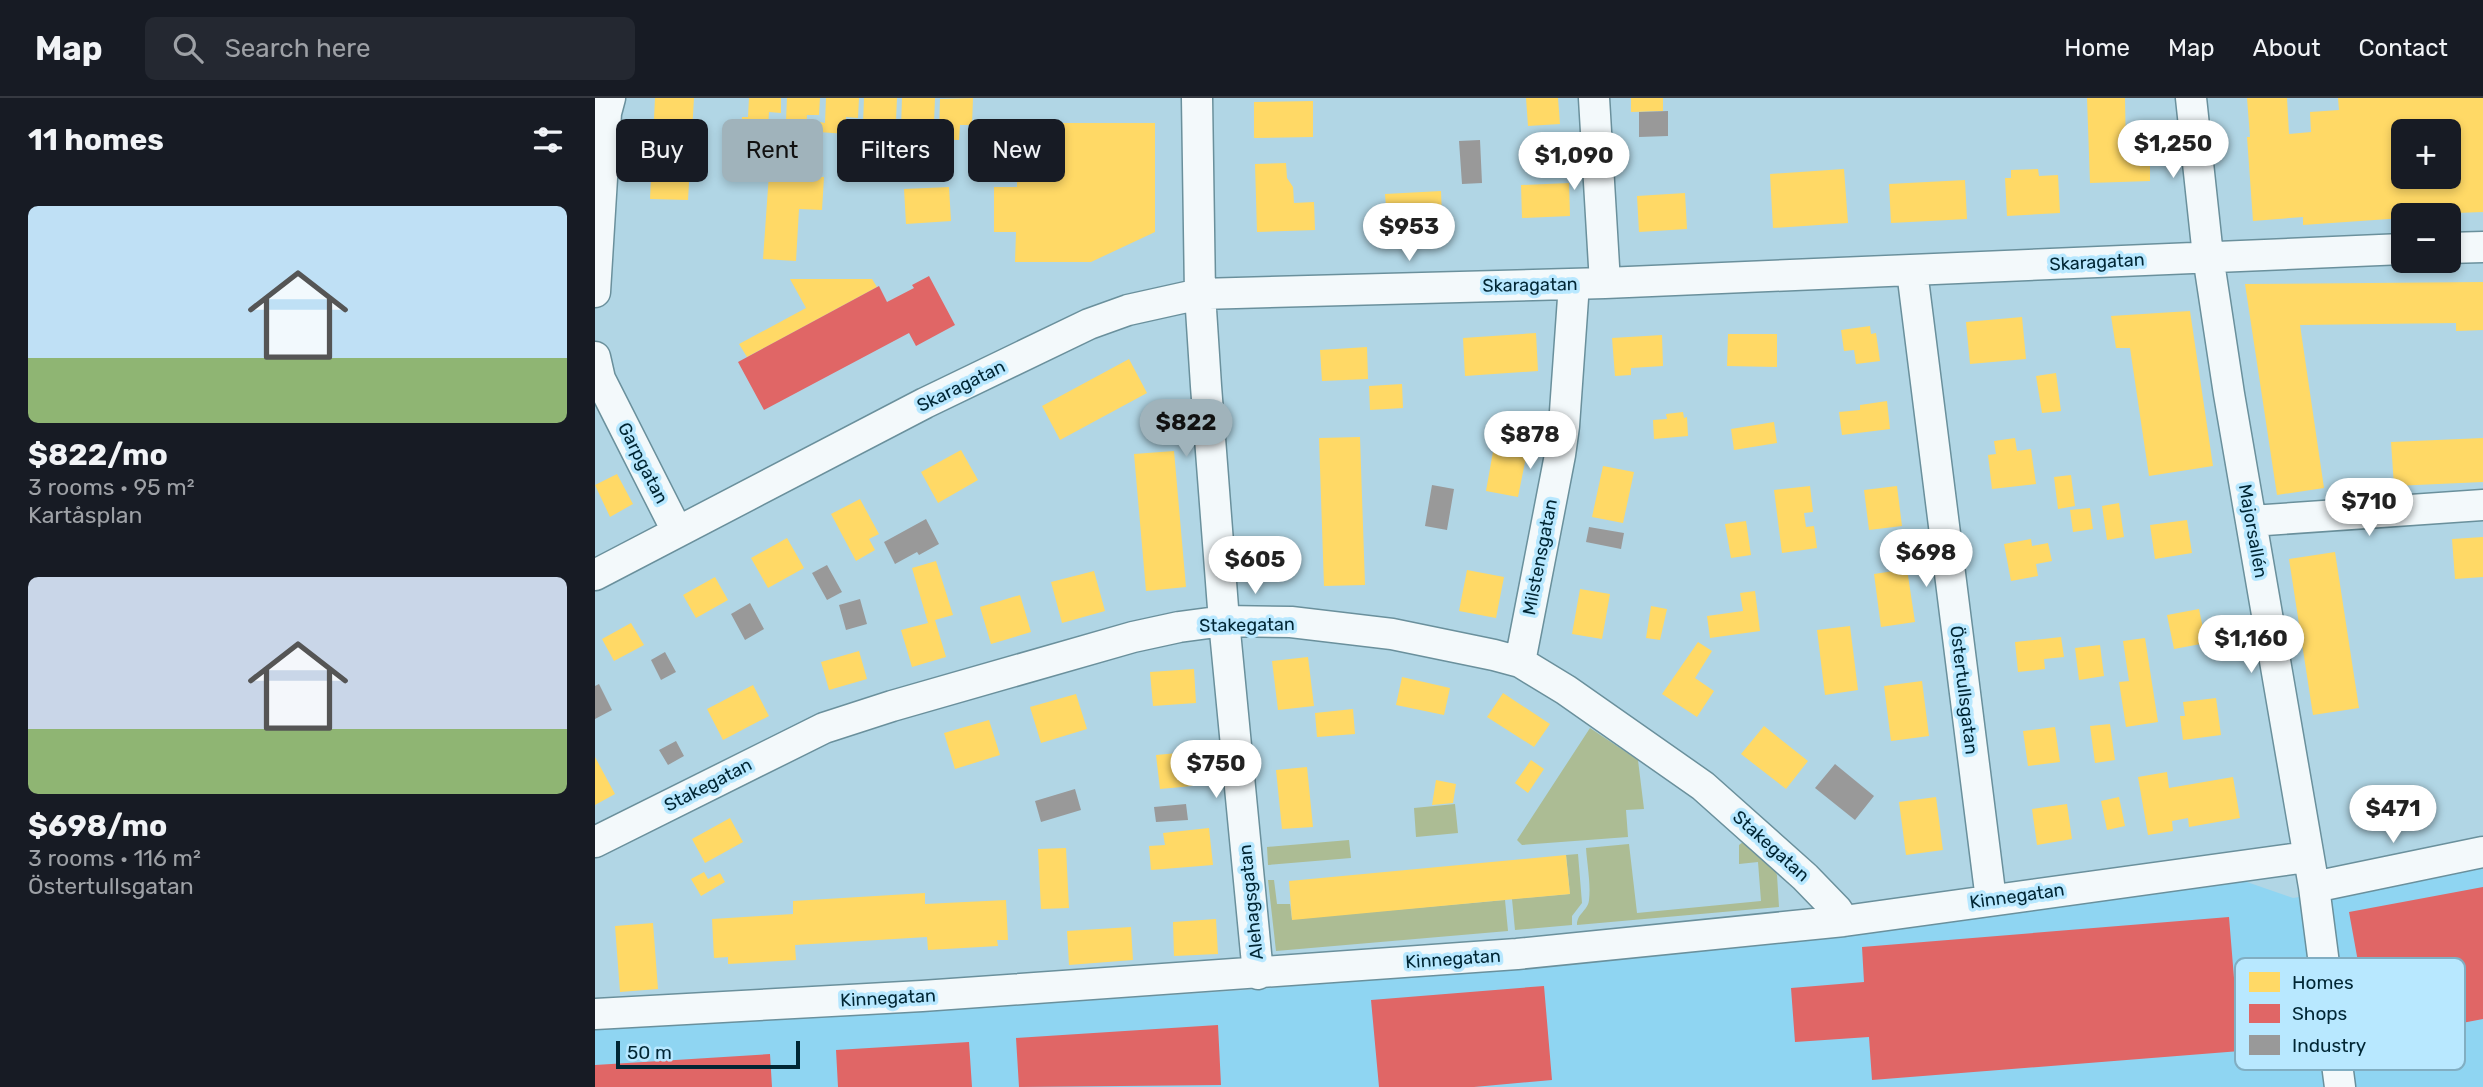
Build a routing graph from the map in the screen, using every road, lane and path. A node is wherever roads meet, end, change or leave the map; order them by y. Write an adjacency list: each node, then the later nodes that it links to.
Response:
1 (610, 98): 12 (street)
2 (1197, 98): 13 (street, Alehagsgatan)
3 (1594, 98): 11 (street)
4 (2191, 98): 8 (street, Majorsallén)
5 (2483, 247): 6 (street)
6 (2461, 248)
7 (2391, 249): 8 (street, Skaragatan)
8 (2208, 256): 9 (street, Skaragatan); 16 (street, Majorsallén)
9 (1912, 271): 11 (street, Skaragatan); 25 (street, Östertullsgatan)
10 (1574, 284): 11 (street, Skaragatan); 13 (street, Skaragatan); 20 (street, Milstensgatan)
11 (1605, 284)
12 (595, 292)
13 (1200, 294): 17 (street, Skaragatan); 19 (street, Alehagsgatan)
14 (595, 357): 17 (street, Garpgatan)
15 (2483, 505): 16 (street)
16 (2251, 521): 23 (street, Majorsallén)
17 (677, 531): 18 (street, Skaragatan)
18 (595, 575)
19 (1224, 621): 20 (street, Stakegatan); 21 (street, Stakegatan); 28 (street, Alehagsgatan)
20 (1520, 662): 26 (street, Stakegatan)
21 (595, 842)
22 (2483, 852): 24 (street)
23 (2307, 857): 24 (street, Majorsallén); 25 (street, Kinnegatan)
24 (2313, 887): 27 (street, Majorsallén)
25 (1991, 900): 26 (street, Kinnegatan)
26 (1844, 921): 28 (street, Kinnegatan)
27 (2323, 958)
28 (1258, 974): 29 (street, Kinnegatan)
29 (595, 1014)

